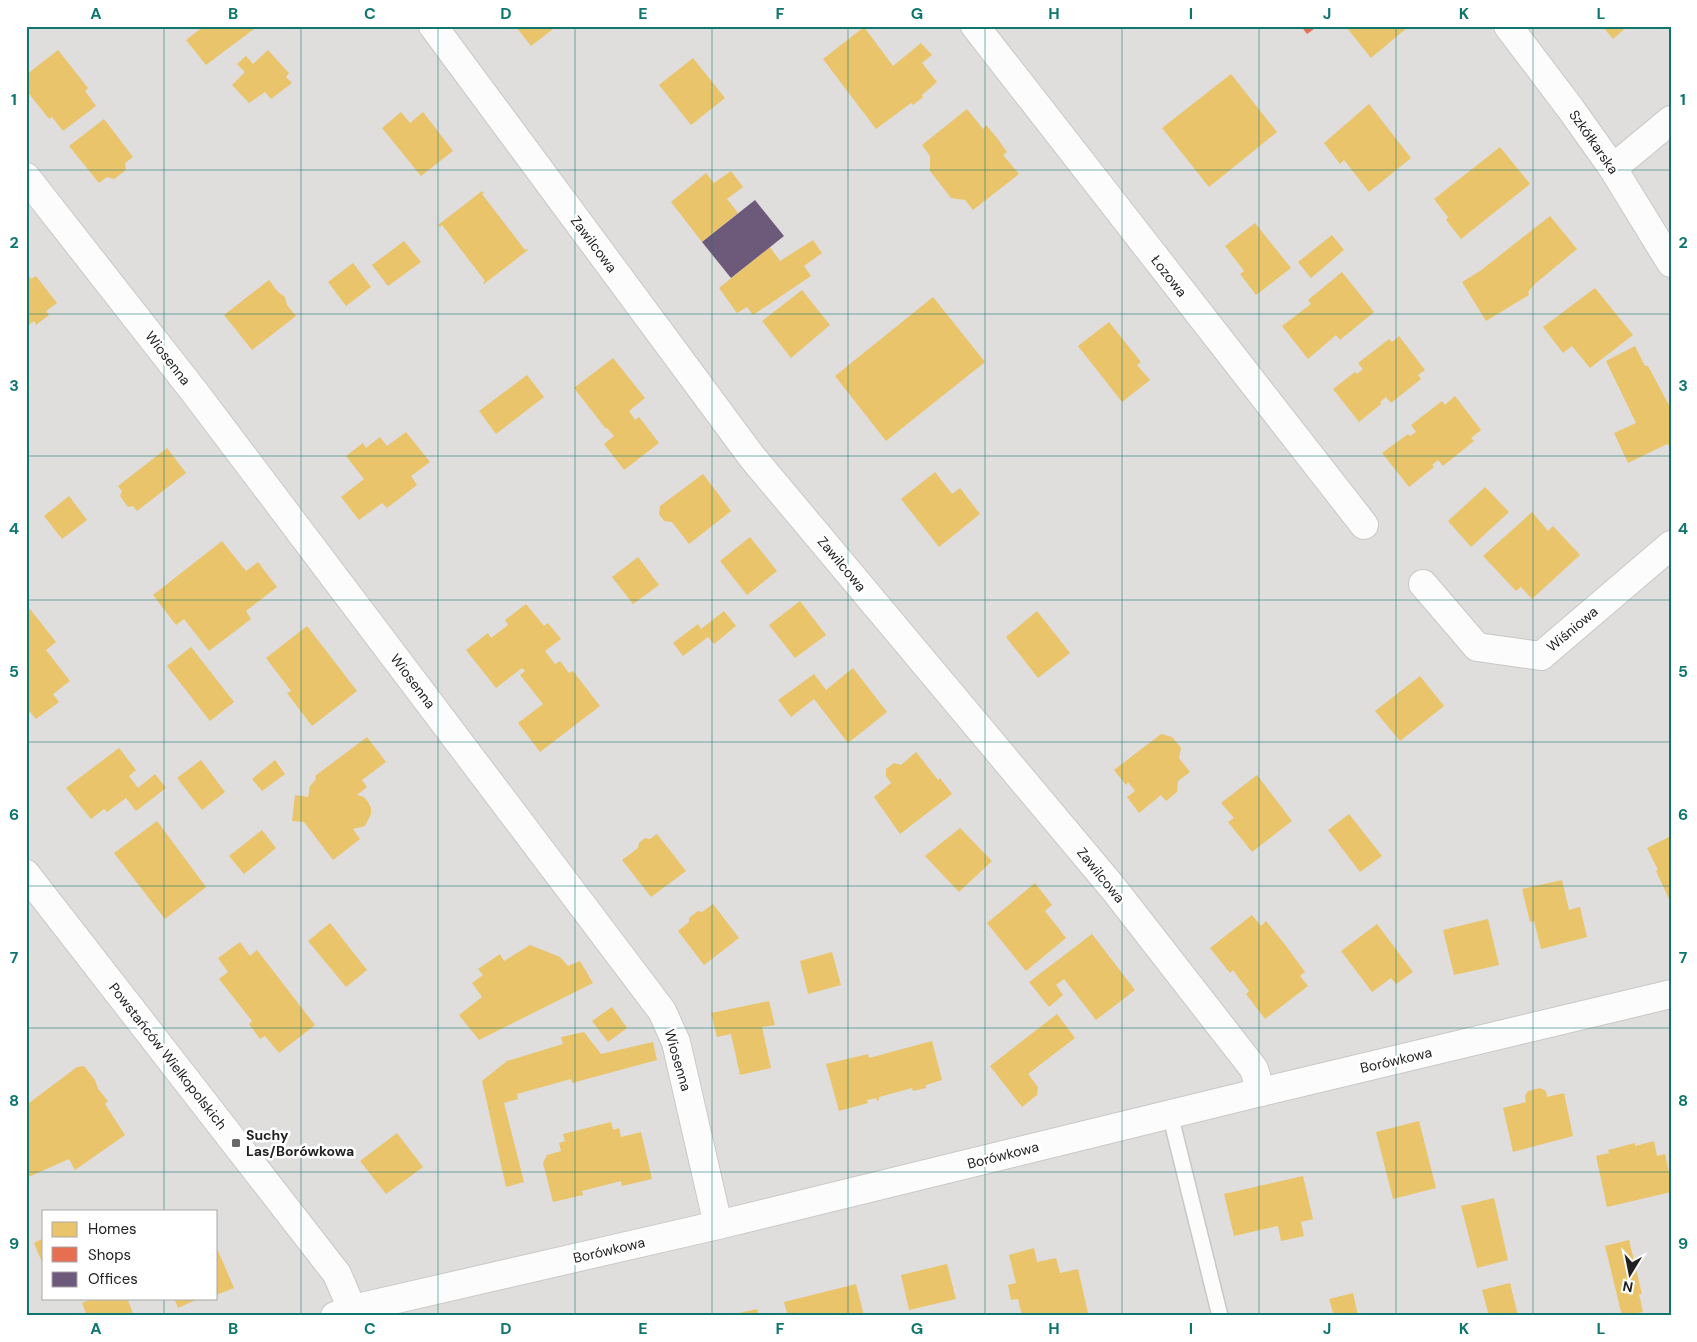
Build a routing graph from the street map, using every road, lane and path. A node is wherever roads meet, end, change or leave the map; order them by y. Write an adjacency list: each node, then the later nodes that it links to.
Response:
1 (433, 26): 13 (street, Zawilcowa)
2 (975, 26): 8 (street, Łozowa)
3 (1508, 26): 5 (street, Szkółkarska)
4 (1671, 120): 5 (street)
5 (1612, 167): 7 (street, Szkółkarska)
6 (26, 177): 15 (street, Wiosenna)
7 (1671, 263)
8 (1364, 525)
9 (1671, 545): 10 (street, Wiśniowa)
10 (1423, 584)
11 (26, 874): 16 (street, Powstańców Wielkopolskich)
12 (1671, 994): 13 (street, Borówkowa)
13 (1261, 1092): 14 (street, Borówkowa)
14 (1170, 1114): 15 (street, Borówkowa); 17 (lane)
15 (718, 1225): 16 (street, Borówkowa)
16 (348, 1313)
17 (1220, 1316)

